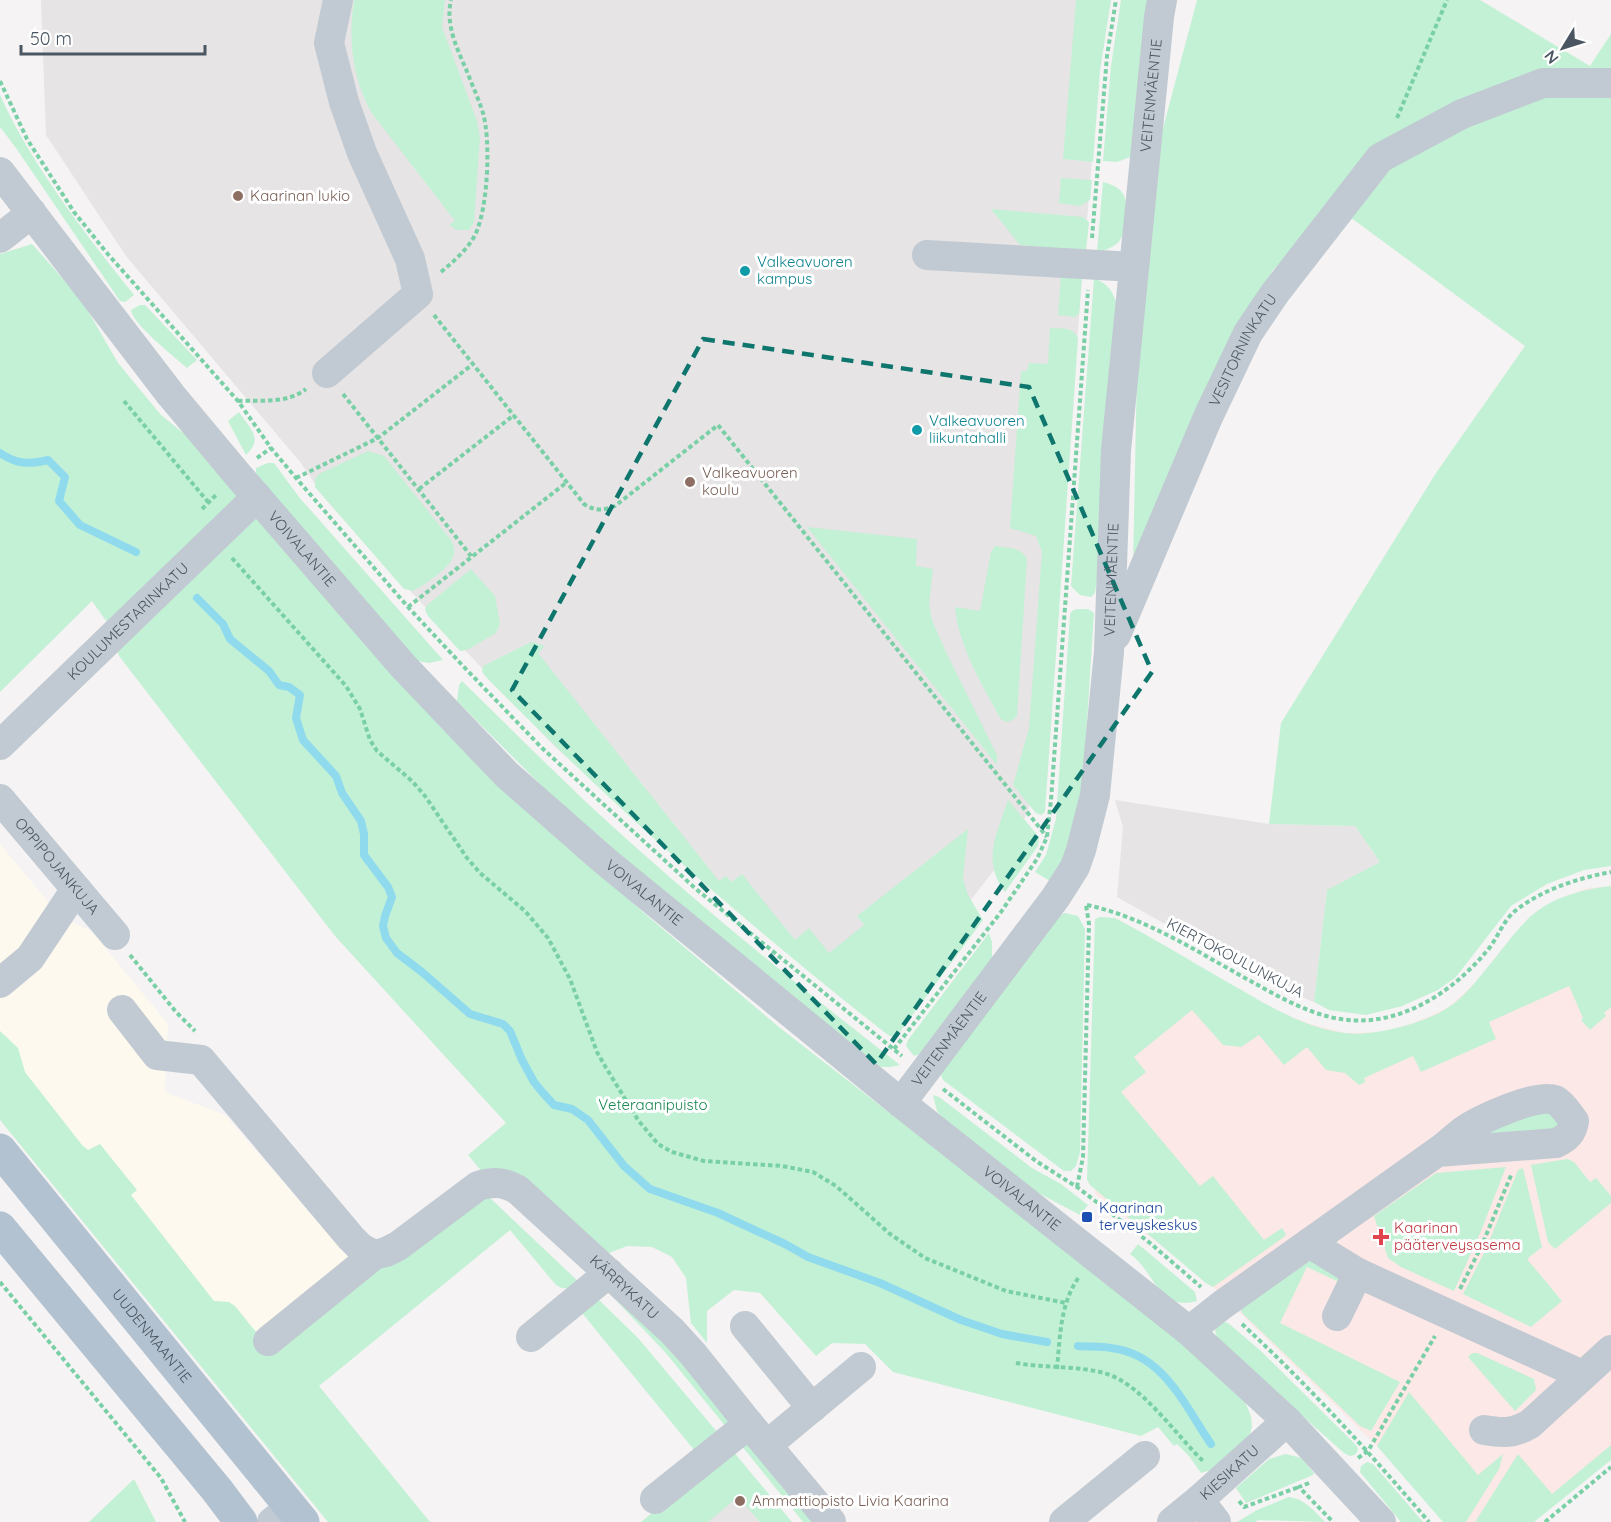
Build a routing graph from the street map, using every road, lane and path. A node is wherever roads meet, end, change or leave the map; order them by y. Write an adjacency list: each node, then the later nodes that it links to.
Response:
1 (338, 0): 15 (street)
2 (451, 0): 15 (path)
3 (1116, 0): 13 (path)
4 (1162, 0): 14 (street, VEITENMÄENTIE)
5 (1447, 0): 8 (path)
6 (0, 81): 19 (path)
7 (1611, 83): 8 (street, VESITORNINKATU)
8 (1380, 158): 30 (street, VESITORNINKATU)
9 (0, 172): 10 (street, VOIVALANTIE)
10 (32, 213): 11 (street); 25 (street, VOIVALANTIE)
11 (0, 238)
12 (927, 255): 13 (street)
13 (1090, 263): 14 (street); 33 (path)
14 (1134, 267): 30 (street, VEITENMÄENTIE)
15 (418, 294): 16 (path); 17 (street)
16 (473, 364): 20 (path); 21 (path)
17 (327, 373): 19 (path); 21 (path)
18 (124, 401): 26 (path)
19 (238, 401): 22 (path)
20 (514, 415): 23 (path); 24 (path)
21 (378, 438): 22 (path); 24 (path)
22 (296, 478): 29 (path)
23 (567, 482): 28 (path); 33 (path)
24 (419, 489): 28 (path)
25 (257, 497): 27 (street, KOULUMESTARINKATU); 43 (street, VOIVALANTIE)
26 (208, 502)
27 (214, 538): 31 (street, KOULUMESTARINKATU); 54 (path)
28 (471, 556): 29 (path)
29 (408, 607): 41 (path)
30 (1109, 652): 42 (street, VEITENMÄENTIE)
31 (0, 745)
32 (0, 799): 35 (street, OPPIPOJANKUJA)
33 (1047, 837): 41 (path)
34 (1611, 872): 36 (path, KIERTOKOULUNKUJA)
35 (76, 889): 38 (street, OPPIPOJANKUJA); 39 (street)
36 (1087, 905)
37 (1089, 924): 46 (path)
38 (115, 935)
39 (0, 983)
40 (122, 1011): 49 (street)
41 (894, 1049): 42 (path)
42 (923, 1073): 43 (street, VEITENMÄENTIE); 46 (path)
43 (901, 1103): 50 (street, VOIVALANTIE)
44 (0, 1150): 75 (main road, UUDENMAANTIE)
45 (1437, 1152): 48 (street)
46 (1077, 1187): 55 (path)
47 (0, 1228): 77 (main road)
48 (1309, 1243): 52 (street); 55 (street)
49 (374, 1254): 51 (street, KÄRRYKATU); 60 (street, KÄRRYKATU)
50 (1095, 1258): 54 (path); 58 (street, VOIVALANTIE)
51 (609, 1273): 59 (street); 69 (street, KÄRRYKATU)
52 (1358, 1273): 56 (street); 65 (street)
53 (0, 1282): 76 (path)
54 (1066, 1304): 64 (path)
55 (1222, 1305): 58 (street); 82 (path)
56 (1337, 1316)
57 (745, 1326): 66 (street)
58 (1189, 1331): 67 (street, VOIVALANTIE)
59 (531, 1337)
60 (268, 1341)
61 (1611, 1350): 65 (street)
62 (1016, 1363): 64 (path)
63 (861, 1367): 66 (street)
64 (1057, 1369): 70 (path)
65 (1582, 1375): 68 (street)
66 (812, 1408): 69 (street)
67 (1287, 1421): 74 (street, KIESIKATU); 81 (street, VOIVALANTIE)
68 (1484, 1430)
69 (758, 1435): 73 (street); 78 (street, KÄRRYKATU)
70 (1197, 1455)
71 (1145, 1456): 79 (street)
72 (1611, 1467): 83 (path)
73 (656, 1499)
74 (1208, 1511): 80 (street, KIESIKATU)
75 (289, 1517)
76 (185, 1522)
77 (241, 1522)
78 (831, 1522)
79 (1064, 1522)
80 (1172, 1522)
81 (1381, 1522)
82 (1429, 1522)
83 (1545, 1522)

